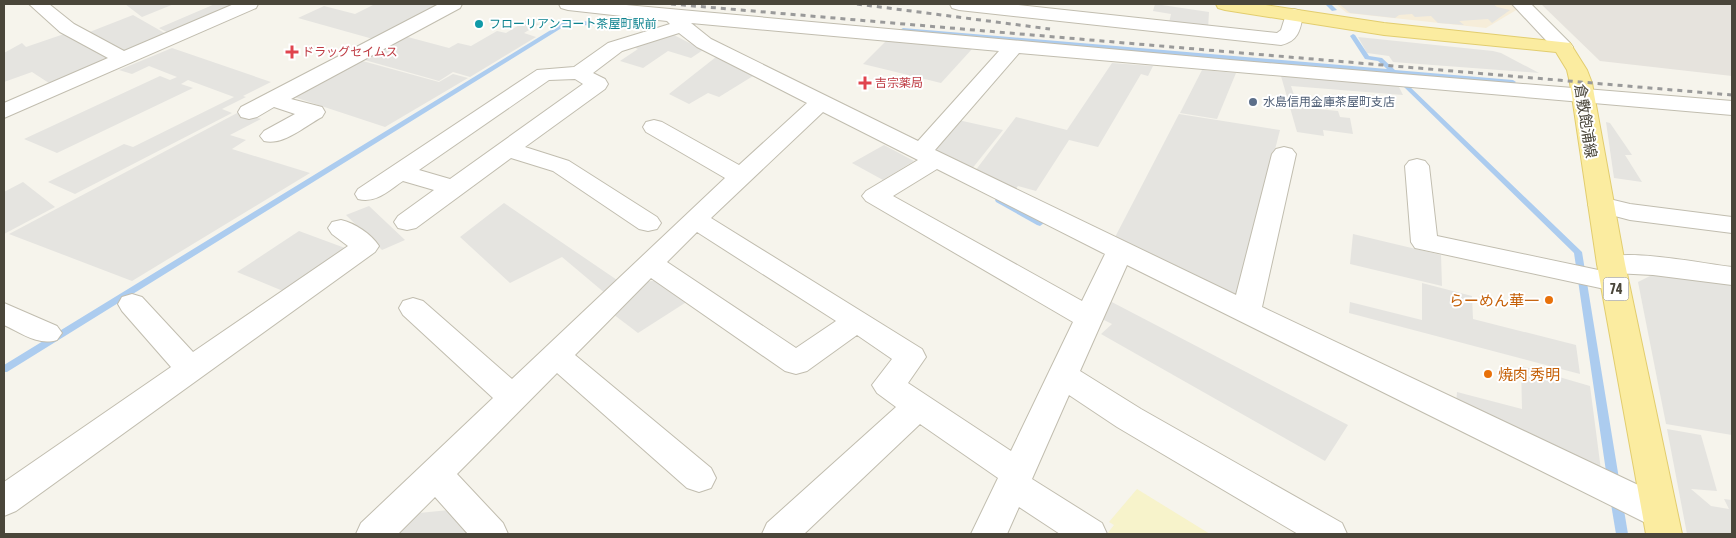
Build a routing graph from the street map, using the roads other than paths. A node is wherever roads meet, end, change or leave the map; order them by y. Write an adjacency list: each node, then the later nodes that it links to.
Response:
1 (38, 4): 13 (street)
2 (250, 4): 13 (street)
3 (453, 4): 16 (street)
4 (568, 4): 10 (street)
5 (959, 4): 8 (street)
6 (1225, 4): 9 (main road)
7 (1522, 4): 12 (street)
8 (1063, 9): 9 (street)
9 (1294, 15): 12 (main road)
10 (677, 21): 11 (street); 14 (street); 17 (street)
11 (1015, 45): 15 (street); 25 (street)
12 (1563, 47): 15 (main road, 倉敷飽浦線 / 74)
13 (124, 59): 19 (street)
14 (578, 73): 23 (street); 27 (street)
15 (1583, 94): 18 (street); 31 (main road, 倉敷飽浦線 / 74)
16 (272, 100): 20 (street); 22 (street)
17 (818, 105): 25 (street); 28 (street)
18 (1732, 108)
19 (4, 111)
20 (249, 112)
21 (654, 126): 28 (street)
22 (272, 136)
23 (506, 149): 29 (street); 34 (street)
24 (1284, 154): 43 (street)
25 (929, 156): 37 (street); 45 (street)
26 (1417, 166): 39 (street)
27 (400, 172): 29 (street); 30 (street)
28 (740, 176): 32 (street)
29 (454, 188): 33 (street)
30 (367, 194)
31 (1601, 205): 35 (street); 39 (main road, 倉敷飽浦線 / 74)
32 (695, 219): 38 (street); 46 (street)
33 (407, 222)
34 (648, 223)
35 (1732, 225)
36 (341, 228): 49 (street)
37 (1120, 251): 43 (street); 45 (street)
38 (650, 264): 46 (street); 48 (street)
39 (1598, 274): 40 (street); 57 (main road, 倉敷飽浦線 / 74)
40 (1732, 276)
41 (132, 304): 49 (street)
42 (413, 308): 51 (street)
43 (1246, 312): 57 (street)
44 (4, 313): 47 (street)
45 (1089, 318): 50 (street)
46 (857, 321): 52 (street)
47 (48, 333)
48 (556, 355): 51 (street); 55 (street)
49 (190, 368): 56 (street)
50 (1063, 374): 53 (street); 63 (street)
51 (512, 397): 54 (street)
52 (918, 406): 53 (street); 60 (street)
53 (1009, 471): 61 (street); 62 (street)
54 (435, 473): 58 (street); 59 (street)
55 (699, 478)
56 (4, 501)
57 (1661, 523)
58 (374, 534)
59 (490, 534)
60 (780, 534)
61 (989, 534)
62 (1089, 534)
63 (1329, 534)

